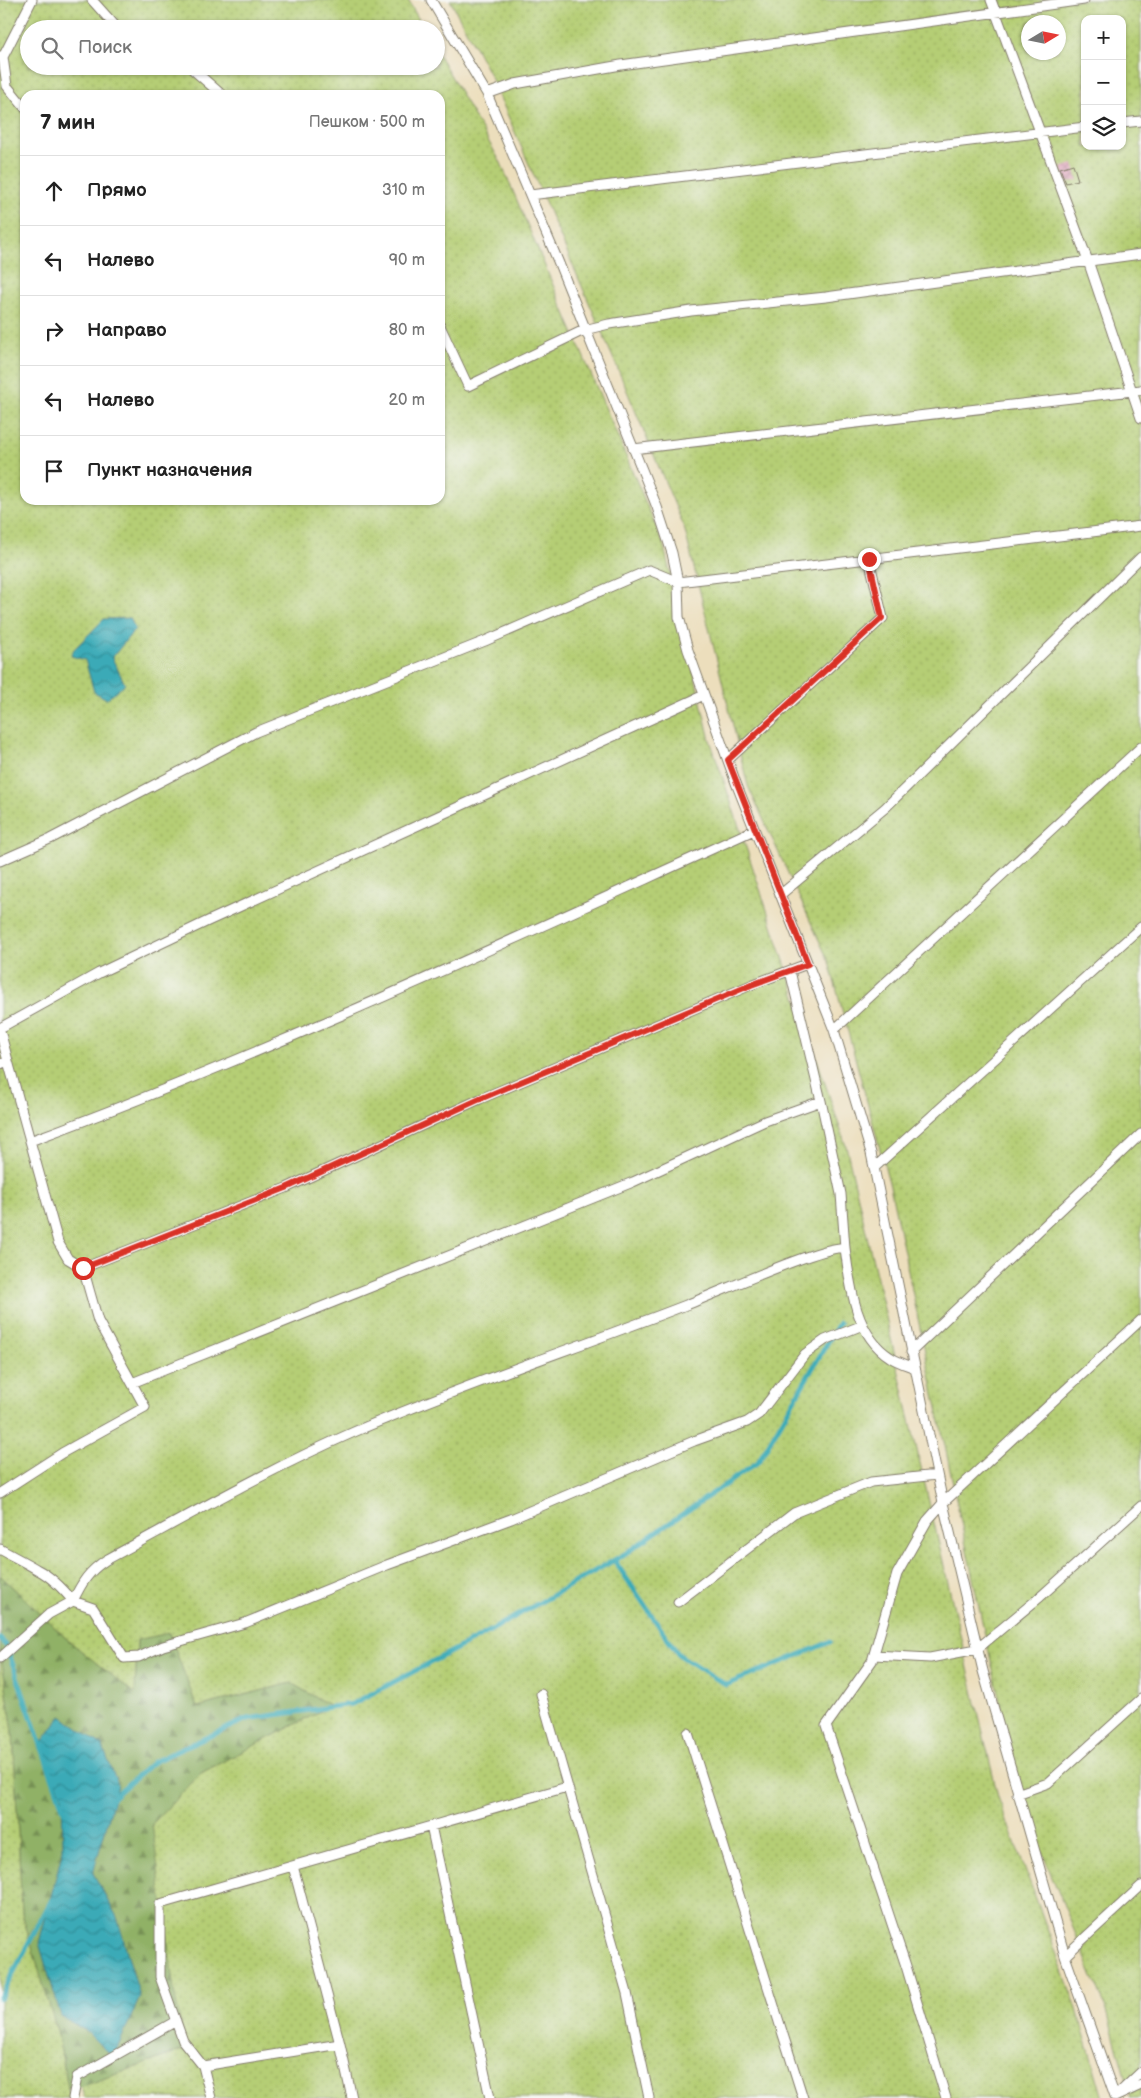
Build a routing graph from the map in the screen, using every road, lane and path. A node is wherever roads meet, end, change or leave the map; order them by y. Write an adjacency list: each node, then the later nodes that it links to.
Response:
1 (32, 0): 7 (lane)
2 (92, 0): 8 (lane)
3 (431, 0): 9 (lane)
4 (991, 0): 6 (lane)
5 (1084, 0): 6 (lane)
6 (996, 13): 15 (lane); 20 (lane)
7 (21, 20)
8 (110, 20)
9 (443, 20)
10 (20, 22): 12 (lane)
11 (445, 24): 15 (lane)
12 (1, 56): 16 (lane)
13 (199, 75): 14 (lane)
14 (216, 90)
15 (487, 94): 21 (lane)
16 (20, 102)
17 (1141, 120): 18 (lane)
18 (1126, 122)
19 (1081, 127): 20 (lane)
20 (1039, 132): 21 (lane); 23 (lane)
21 (530, 195): 24 (lane)
22 (1141, 254): 23 (lane)
23 (1088, 261): 24 (lane); 26 (lane)
24 (584, 330): 25 (lane); 28 (lane)
25 (445, 337)
26 (1136, 391): 27 (lane); 28 (lane)
27 (1141, 418)
28 (633, 449): 32 (lane)
29 (1141, 526): 31 (lane)
30 (1141, 557): 38 (lane)
31 (869, 559): 32 (lane); 35 (lane)
32 (678, 582): 33 (lane); 37 (lane)
33 (704, 695): 35 (lane); 42 (lane)
34 (1141, 747): 43 (lane)
35 (728, 760): 36 (lane)
36 (754, 830): 38 (lane); 47 (lane)
37 (0, 861)
38 (780, 895): 40 (lane)
39 (1141, 927): 48 (lane)
40 (808, 964): 41 (lane); 43 (lane)
41 (790, 971): 45 (lane); 50 (lane)
42 (0, 1029): 44 (lane)
43 (834, 1030): 48 (lane)
44 (4, 1063): 47 (lane)
45 (821, 1101): 49 (lane); 55 (lane)
46 (1141, 1134): 53 (lane)
47 (30, 1141): 50 (lane)
48 (874, 1168): 53 (lane)
49 (845, 1248): 52 (lane); 61 (lane)
50 (83, 1268): 55 (lane)
51 (1141, 1320): 58 (lane)
52 (863, 1325): 54 (lane); 61 (lane)
53 (911, 1352): 54 (lane)
54 (915, 1368): 56 (lane)
55 (132, 1383): 57 (lane)
56 (937, 1475): 58 (lane); 62 (lane)
57 (0, 1493)
58 (942, 1504): 63 (lane); 64 (lane)
59 (1141, 1506): 63 (lane)
60 (0, 1549): 61 (lane)
61 (73, 1601): 65 (lane)
62 (678, 1602)
63 (977, 1649): 64 (lane); 70 (lane)
64 (874, 1655): 86 (lane)
65 (0, 1658)
66 (541, 1694): 69 (lane)
67 (1141, 1700): 70 (lane)
68 (688, 1733): 85 (lane)
69 (567, 1787): 71 (lane); 84 (lane)
70 (1017, 1794): 74 (lane)
71 (431, 1826): 72 (lane); 83 (lane)
72 (293, 1866): 75 (lane); 76 (lane)
73 (1141, 1886): 74 (lane)
74 (1065, 1956): 87 (lane)
75 (176, 2021): 77 (lane); 80 (lane)
76 (340, 2044): 77 (lane); 82 (lane)
77 (203, 2066): 81 (lane)
78 (1141, 2072): 87 (lane)
79 (1141, 2085): 87 (lane)
80 (73, 2098)
81 (212, 2098)
82 (352, 2098)
83 (490, 2098)
84 (649, 2098)
85 (803, 2098)
86 (946, 2098)
87 (1115, 2098)

